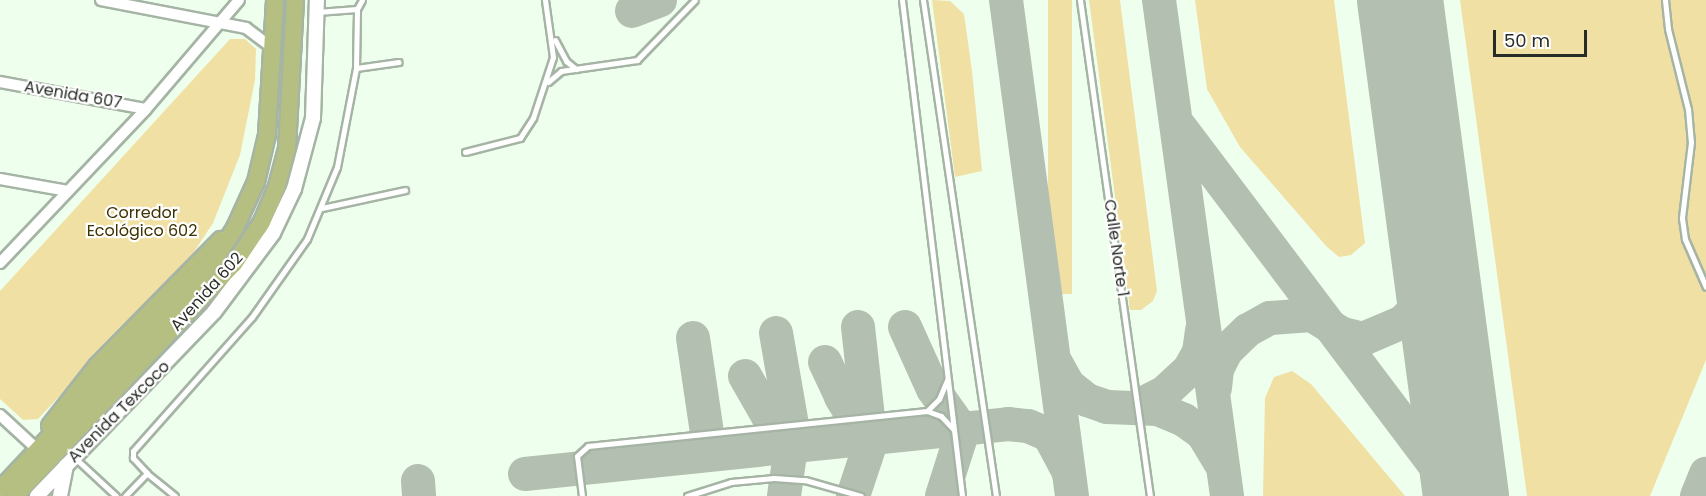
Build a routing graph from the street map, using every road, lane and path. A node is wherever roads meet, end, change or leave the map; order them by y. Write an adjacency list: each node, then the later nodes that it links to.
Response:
1 (101, 0): 14 (street)
2 (239, 0): 14 (street)
3 (275, 0): 16 (main road, Avenida 602)
4 (295, 0): 38 (main road, Avenida 602)
5 (362, 0): 13 (lane)
6 (545, 0): 15 (lane)
7 (695, 0): 19 (lane)
8 (902, 0): 30 (lane)
9 (923, 0): 48 (lane)
10 (1080, 0): 49 (lane, Calle Norte 1)
11 (1665, 0): 29 (lane)
12 (317, 6): 13 (lane); 35 (main road, Avenida Texcoco)
13 (357, 9): 18 (lane)
14 (224, 22): 16 (street); 22 (street)
15 (552, 34): 19 (lane); 21 (lane)
16 (274, 49): 34 (main road, Avenida 602)
17 (399, 62): 18 (lane)
18 (356, 68): 27 (lane)
19 (576, 69): 21 (lane)
20 (0, 82): 22 (street, Avenida 607)
21 (542, 93): 23 (lane)
22 (146, 109): 26 (street)
23 (465, 152)
24 (0, 179): 26 (street)
25 (405, 190): 27 (lane)
26 (68, 191): 28 (street)
27 (322, 208): 36 (lane)
28 (0, 263)
29 (1706, 287)
30 (948, 378): 31 (lane); 33 (lane)
31 (927, 411): 33 (lane); 44 (lane)
32 (0, 415): 34 (street)
33 (954, 431): 47 (lane)
34 (38, 450): 37 (main road, Avenida 602)
35 (70, 461): 39 (main road, Avenida Texcoco); 40 (main road); 41 (lane)
36 (147, 473): 42 (lane); 43 (lane)
37 (0, 490)
38 (15, 496)
39 (37, 496)
40 (60, 496)
41 (116, 496)
42 (125, 496)
43 (175, 496)
44 (582, 496)
45 (687, 496): 46 (lane)
46 (861, 496)
47 (962, 496)
48 (996, 496)
49 (1150, 496)

